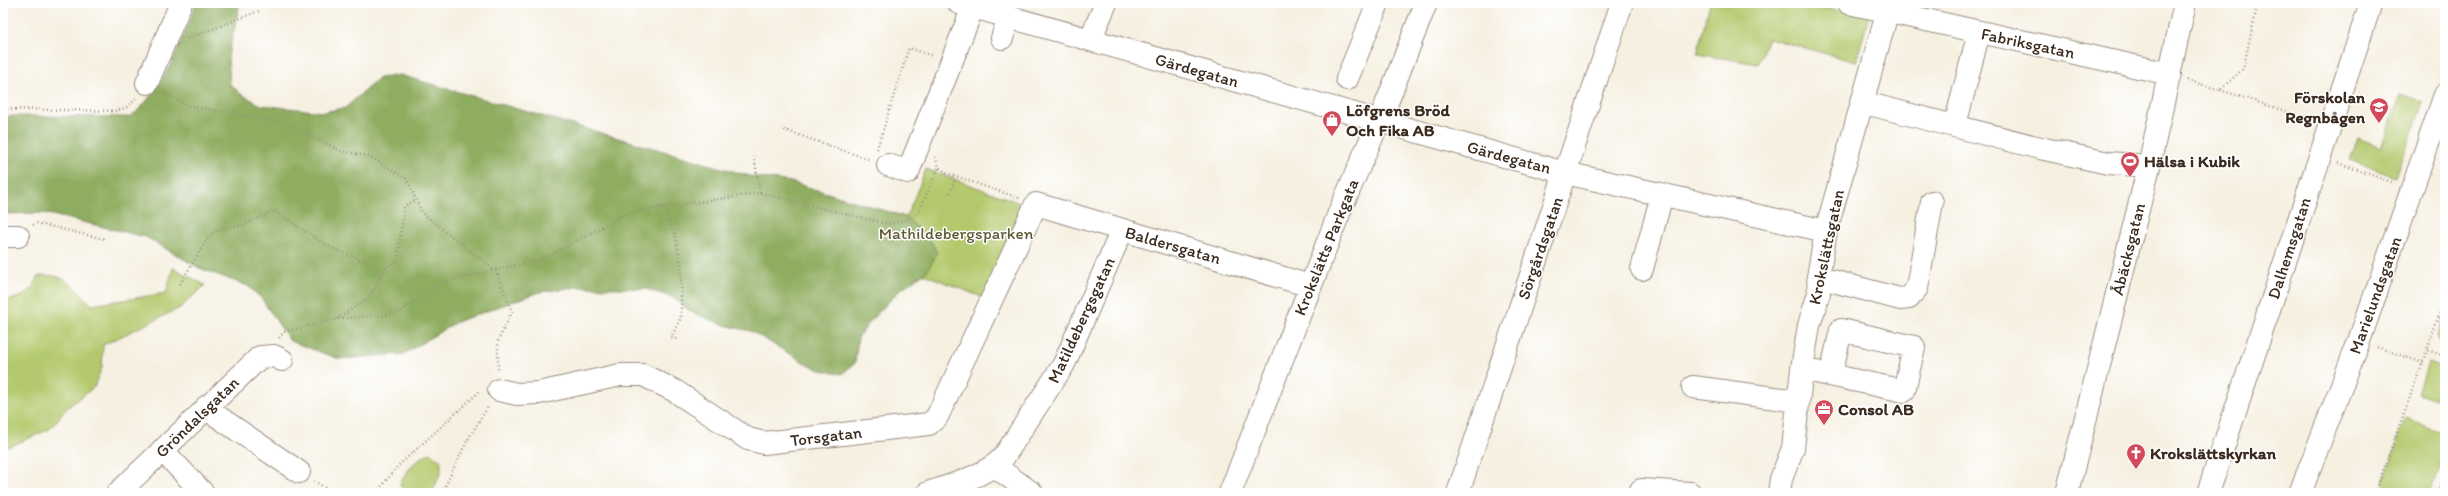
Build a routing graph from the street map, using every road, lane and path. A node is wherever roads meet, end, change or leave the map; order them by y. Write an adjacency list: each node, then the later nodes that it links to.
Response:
1 (181, 3): 17 (street)
2 (1106, 3): 16 (street)
3 (1378, 3): 20 (street)
4 (1622, 3): 36 (street, Sörgårdsgatan)
5 (1849, 3): 11 (street, Fabriksgatan)
6 (2185, 3): 19 (street, Åbäcksgatan)
7 (2258, 3): 22 (path)
8 (2371, 3): 28 (street, Dalhemsgatan)
9 (1422, 4): 26 (street, Krokslätts Parkgata)
10 (977, 6): 13 (street, Gärdegatan); 18 (street)
11 (1888, 7): 14 (street, Fabriksgatan); 24 (street, Krokslättsgatan)
12 (259, 11): 17 (path)
13 (1016, 13): 15 (street); 16 (street, Gärdegatan)
14 (1979, 32): 19 (street, Fabriksgatan); 27 (street)
15 (1002, 38)
16 (1090, 40): 26 (street, Gärdegatan)
17 (161, 50): 21 (street)
18 (944, 70): 33 (street); 33 (path)
19 (2170, 74): 22 (path); 34 (street, Åbäcksgatan)
20 (1346, 79)
21 (147, 83): 25 (path); 42 (path)
22 (2220, 90): 28 (path)
23 (2445, 95): 59 (street, Marielundsgatan)
24 (1861, 102): 27 (street); 47 (street, Krokslättsgatan)
25 (3, 109)
26 (1378, 121): 36 (street, Gärdegatan); 55 (street, Krokslätts Parkgata)
27 (1955, 125): 34 (street)
28 (2330, 126): 32 (street, Dalhemsgatan)
29 (784, 130): 33 (path)
30 (935, 155): 35 (path)
31 (754, 156): 39 (path)
32 (2320, 156): 38 (path); 86 (street, Dalhemsgatan)
33 (881, 163)
34 (2149, 166): 85 (street, Åbäcksgatan)
35 (939, 167): 37 (path); 39 (path)
36 (1566, 173): 41 (street, Gärdegatan); 82 (street, Sörgårdsgatan)
37 (956, 178): 40 (path); 44 (path)
38 (2400, 185)
39 (760, 193): 45 (path)
40 (950, 193)
41 (1662, 195): 47 (street, Gärdegatan); 50 (street)
42 (416, 201): 51 (path); 52 (path)
43 (1932, 202): 53 (street)
44 (1036, 204): 46 (street, Baldersgatan); 67 (street, Torsgatan)
45 (663, 207): 51 (path); 58 (path)
46 (1122, 230): 55 (street, Baldersgatan); 71 (street, Matildebergsgatan)
47 (1826, 231): 53 (street, Krokslättsgatan)
48 (11, 236): 49 (path)
49 (104, 239)
50 (1642, 269)
51 (496, 271): 57 (path); 67 (path)
52 (382, 275): 54 (path); 57 (path)
53 (1818, 277): 64 (street, Krokslättsgatan)
54 (180, 284)
55 (1310, 286): 81 (street, Krokslätts Parkgata)
56 (2445, 298): 60 (path)
57 (336, 319): 61 (path)
58 (676, 339)
59 (2359, 341): 63 (path); 87 (street, Marielundsgatan)
60 (2427, 350): 62 (path); 63 (path)
61 (279, 351): 69 (street, Gröndalsgatan)
62 (2445, 356)
63 (2423, 363): 88 (path)
64 (1802, 369): 65 (street); 68 (street, Krokslättsgatan)
65 (1831, 374)
66 (1693, 387): 68 (street)
67 (499, 390): 77 (path); 78 (path)
68 (1798, 400): 84 (street, Krokslättsgatan)
69 (207, 406): 70 (street, Gröndalsgatan); 72 (street)
70 (162, 450): 75 (street, Gröndalsgatan); 76 (street)
71 (994, 466): 79 (street, Matildebergsgatan); 80 (street)
72 (299, 472)
73 (2445, 473): 89 (path)
74 (1641, 490): 83 (street)
75 (118, 493)
76 (204, 493)
77 (376, 493)
78 (442, 493)
79 (928, 493)
80 (1032, 493)
81 (1230, 493)
82 (1458, 493)
83 (1690, 493)
84 (1779, 493)
85 (2067, 493)
86 (2208, 493)
87 (2300, 493)
88 (2375, 493)
89 (2438, 493)

